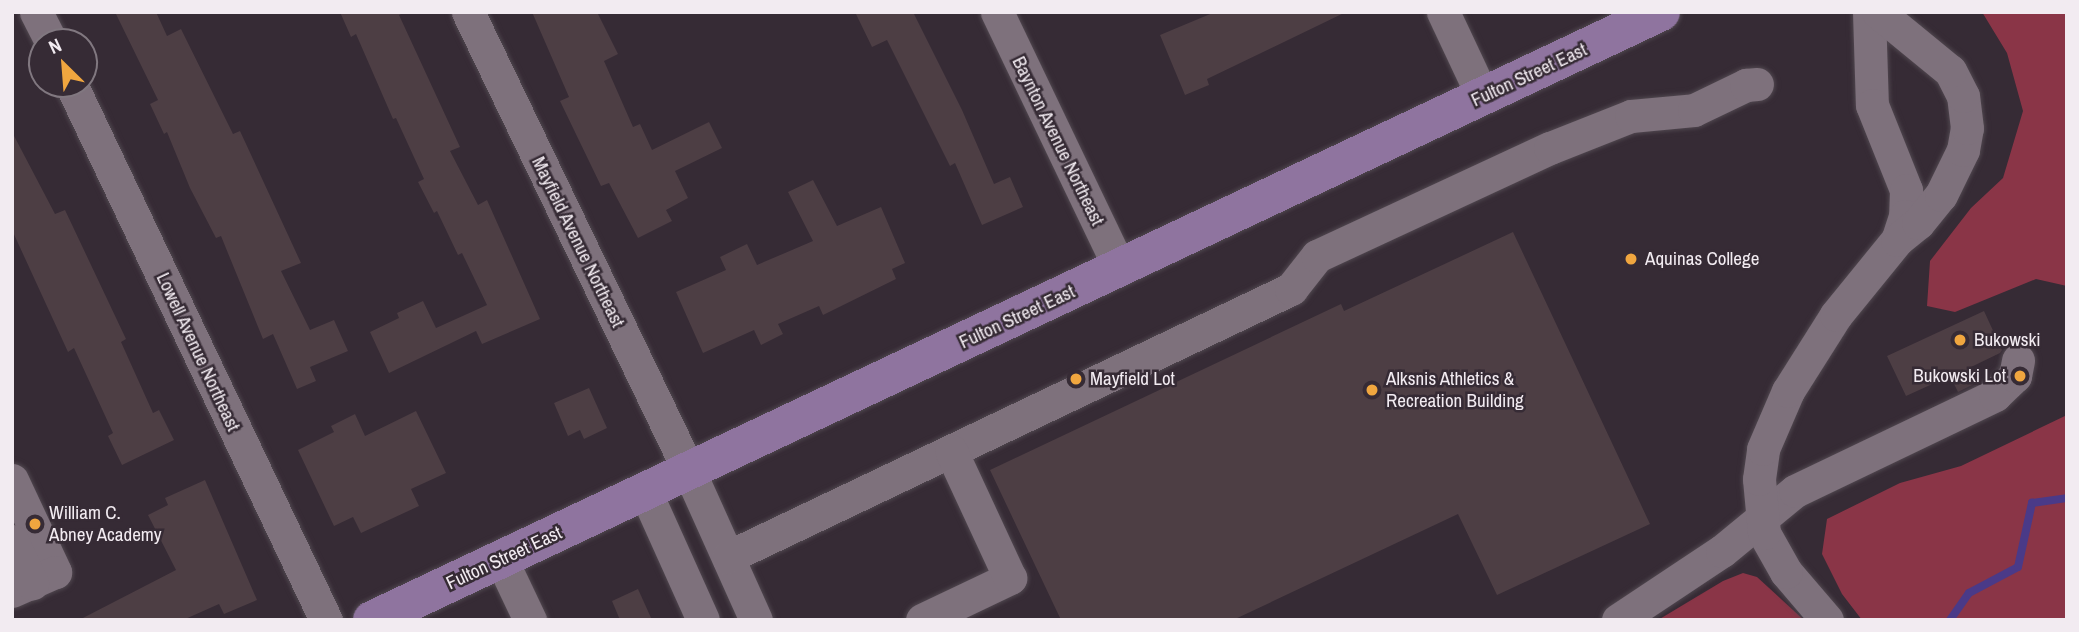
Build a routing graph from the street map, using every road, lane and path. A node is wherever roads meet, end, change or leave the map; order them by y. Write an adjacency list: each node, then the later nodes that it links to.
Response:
1 (36, 12): 8 (street)
2 (468, 12): 16 (street, Mayfield Avenue Northeast)
3 (997, 12): 13 (street, Baynton Avenue Northeast)
4 (1443, 12): 10 (street)
5 (1661, 12): 10 (main road, Fulton Street East)
6 (1869, 12): 12 (street)
7 (1878, 12): 12 (street)
8 (44, 28)
9 (1757, 83): 15 (street)
10 (1483, 97): 13 (main road, Fulton Street East)
11 (78, 98): 25 (street, Lowell Avenue Northeast)
12 (1897, 240): 19 (street)
13 (1120, 269): 16 (main road, Fulton Street East)
14 (2018, 360): 19 (street)
15 (951, 451): 21 (street); 29 (street)
16 (689, 471): 18 (main road, Fulton Street East); 21 (street, Mayfield Avenue Northeast)
17 (12, 480): 23 (street)
18 (645, 491): 22 (main road, Fulton Street East); 27 (street)
19 (1760, 521): 30 (street); 31 (street)
20 (12, 541): 23 (street)
21 (728, 557): 28 (street, Mayfield Avenue Northeast)
22 (502, 559): 24 (main road, Fulton Street East); 26 (street)
23 (22, 587)
24 (397, 614)
25 (326, 620)
26 (530, 620)
27 (703, 620)
28 (757, 620)
29 (922, 620)
30 (1618, 620)
31 (1827, 620)

